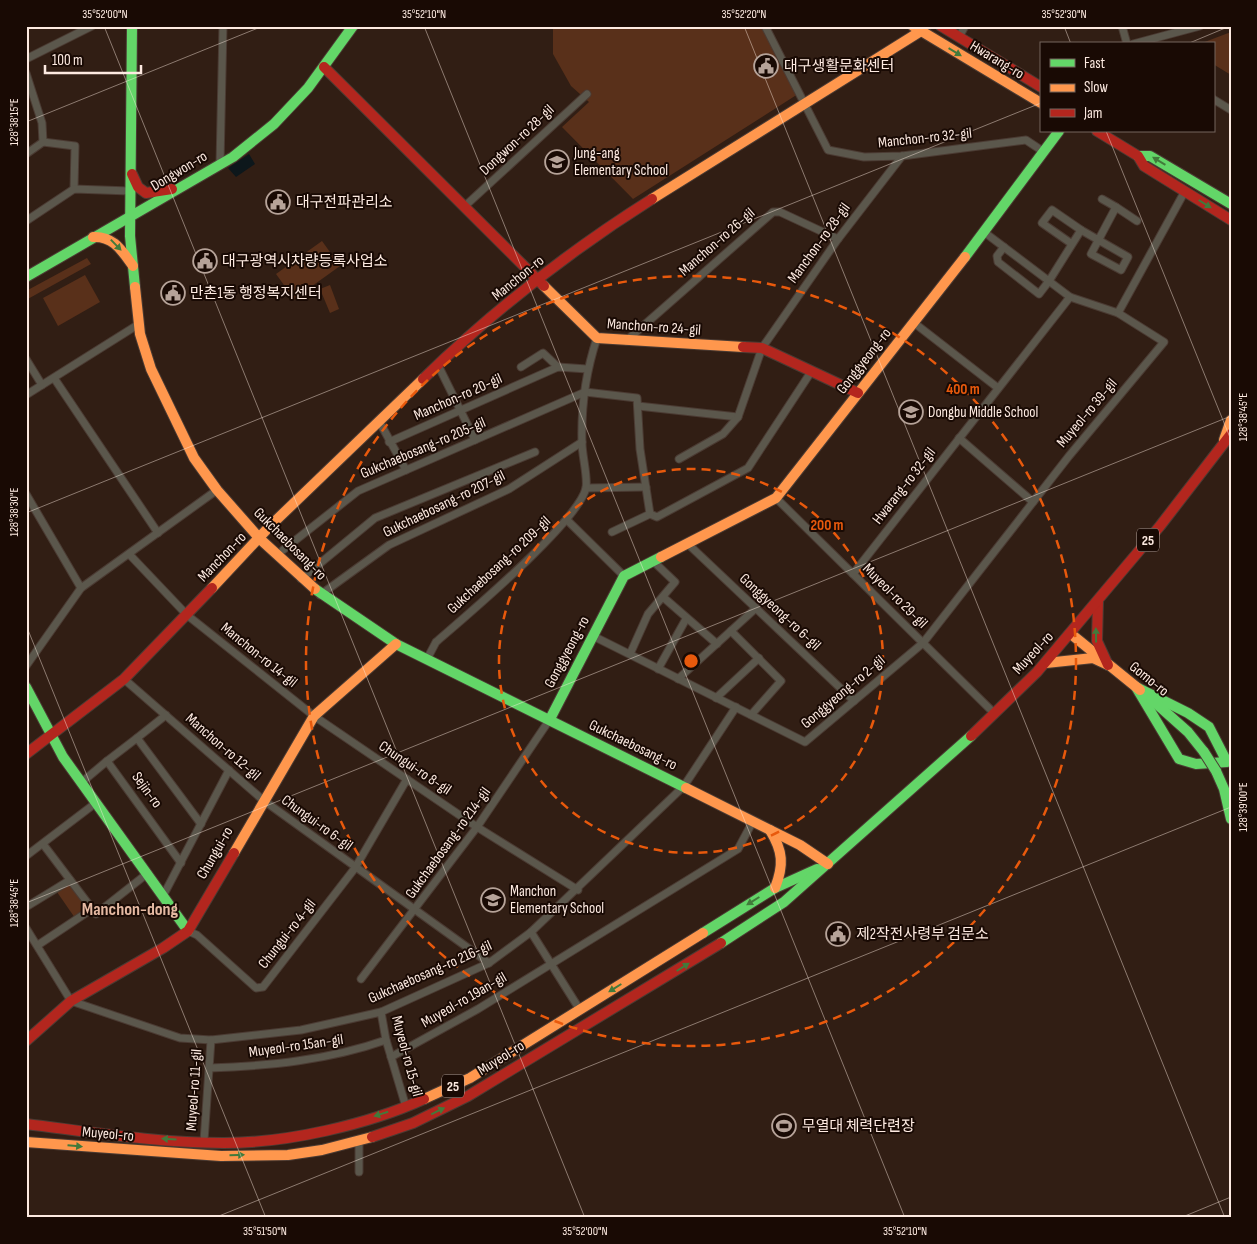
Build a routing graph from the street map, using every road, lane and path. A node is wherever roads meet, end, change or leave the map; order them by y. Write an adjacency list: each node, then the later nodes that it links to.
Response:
1 (92, 26): 14 (street)
2 (132, 26): 31 (main road, Gukchaebosang-ro)
3 (223, 26): 30 (street)
4 (353, 26): 15 (main road, Dongwon-ro)
5 (764, 26): 21 (street)
6 (941, 26): 11 (main road, Hwarang-ro)
7 (965, 26): 11 (street)
8 (1122, 26): 12 (street)
9 (1200, 26): 13 (street)
10 (917, 29): 20 (main road, Hwarang-ro, one-way to 20); 21 (main road, Manchon-ro)
11 (959, 37): 17 (main road, Hwarang-ro)
12 (1126, 42)
13 (1140, 42)
14 (26, 59)
15 (324, 67): 30 (main road, Dongwon-ro); 38 (main road)
16 (26, 73): 25 (street)
17 (1040, 86)
18 (586, 94): 38 (street, Dongwon-ro 28-gil)
19 (1214, 100): 22 (street)
20 (1040, 102)
21 (804, 103): 28 (street, Manchon-ro 32-gil); 53 (main road, Manchon-ro)
22 (1231, 110)
23 (1058, 132): 26 (main road, Gonggyeong-ro)
24 (1099, 132): 29 (main road)
25 (43, 142): 27 (street); 33 (street)
26 (1044, 152): 28 (street, Manchon-ro 32-gil); 45 (main road, Gonggyeong-ro)
27 (26, 154)
28 (902, 156): 47 (street, Manchon-ro 28-gil)
29 (1138, 156): 35 (main road); 37 (main road, one-way to 29)
30 (220, 164): 32 (main road, Dongwon-ro)
31 (130, 171): 32 (main road); 34 (main road, Gukchaebosang-ro)
32 (182, 186): 40 (main road, Dongwon-ro)
33 (74, 189): 34 (street); 43 (street)
34 (130, 190): 40 (main road, Gukchaebosang-ro)
35 (1185, 192): 42 (main road, one-way to 42); 56 (street)
36 (1102, 199): 39 (street)
37 (1231, 204)
38 (465, 206): 53 (main road)
39 (1116, 207): 41 (street); 48 (street)
40 (130, 218): 46 (main road, Dongwon-ro); 51 (main road, Gukchaebosang-ro)
41 (1137, 220)
42 (1231, 220)
43 (26, 221)
44 (1081, 230): 48 (street); 49 (street); 49 (street)
45 (984, 232): 50 (street); 57 (main road, Gonggyeong-ro)
46 (92, 238): 51 (main road, one-way to 51); 52 (main road, Dongwon-ro)
47 (838, 239): 60 (street, Manchon-ro 26-gil); 61 (street, Manchon-ro 28-gil)
48 (1100, 240): 48 (street)
49 (1072, 244): 54 (street)
50 (1004, 247): 54 (street); 54 (street)
51 (133, 266): 58 (main road, Gukchaebosang-ro)
52 (27, 274)
53 (540, 280): 59 (main road, Manchon-ro 24-gil); 63 (main road, Manchon-ro)
54 (1049, 281): 55 (street)
55 (1070, 297): 56 (street); 70 (street, Hwarang-ro 32-gil)
56 (1118, 313): 93 (street, Muyeol-ro 39-gil)
57 (913, 322): 70 (street); 72 (main road, Gonggyeong-ro)
58 (139, 324): 68 (street); 90 (main road, Gukchaebosang-ro)
59 (597, 338): 60 (main road, Manchon-ro 24-gil); 66 (street)
60 (626, 341): 61 (main road, Manchon-ro 24-gil)
61 (762, 348): 67 (main road, Manchon-ro 24-gil); 76 (street)
62 (26, 360): 69 (street)
63 (438, 365): 75 (street); 78 (main road, Manchon-ro)
64 (522, 367): 65 (street, Manchon-ro 20-gil)
65 (558, 367): 66 (street, Manchon-ro 20-gil); 75 (street, Manchon-ro 20-gil)
66 (587, 369): 71 (street)
67 (812, 372): 72 (main road, Manchon-ro 24-gil); 95 (street)
68 (54, 378): 69 (street); 98 (street)
69 (42, 385): 73 (street)
70 (998, 388): 80 (street, Hwarang-ro 32-gil)
71 (585, 392): 74 (street); 81 (street, Gukchaebosang-ro 205-gil); 83 (street)
72 (858, 392): 92 (main road, Gonggyeong-ro)
73 (26, 395)
74 (638, 406): 76 (street); 88 (street)
75 (462, 410): 81 (street); 82 (street, Manchon-ro 20-gil)
76 (738, 417): 86 (street)
77 (1231, 420): 84 (main road)
78 (379, 421): 82 (street); 99 (main road, Manchon-ro)
79 (1231, 434): 84 (main road, Muyeol-ro / 25)
80 (959, 438): 93 (street); 104 (street, Hwarang-ro 32-gil)
81 (475, 440): 87 (street, Gukchaebosang-ro 205-gil)
82 (389, 442): 87 (street)
83 (582, 442): 89 (street); 108 (street, Gukchaebosang-ro 207-gil)
84 (1227, 442): 110 (main road, Muyeol-ro / 25)
85 (535, 452): 106 (street, Gukchaebosang-ro 207-gil)
86 (679, 459)
87 (406, 470): 101 (street, Gukchaebosang-ro 205-gil)
88 (646, 487): 89 (street); 95 (street)
89 (586, 488): 96 (street, Gukchaebosang-ro 209-gil)
90 (217, 490): 98 (street); 99 (main road, Gukchaebosang-ro)
91 (26, 494): 94 (street)
92 (776, 498): 100 (main road, Gonggyeong-ro); 104 (street, Muyeol-ro 29-gil)
93 (1033, 502): 117 (street, Muyeol-ro 39-gil)
94 (29, 504): 107 (street)
95 (650, 514): 97 (street)
96 (567, 520): 105 (street); 121 (street, Gukchaebosang-ro 209-gil)
97 (612, 532)
98 (158, 533): 102 (street)
99 (260, 539): 106 (main road, Gukchaebosang-ro); 112 (main road, Manchon-ro)
100 (688, 544): 103 (main road, Gonggyeong-ro); 111 (street, Gonggyeong-ro 6-gil)
101 (283, 550)
102 (129, 554): 107 (street); 112 (street)
103 (653, 561): 105 (main road, Gonggyeong-ro); 109 (street)
104 (853, 574): 117 (street, Muyeol-ro 29-gil)
105 (624, 576): 116 (main road, Gonggyeong-ro)
106 (301, 579): 108 (main road, Gukchaebosang-ro)
107 (81, 588): 125 (street)
108 (320, 595): 118 (main road, Gukchaebosang-ro)
109 (663, 596): 113 (street); 120 (street)
110 (1098, 601): 115 (main road, Muyeol-ro / 25); 124 (main road, one-way to 110)
111 (756, 608): 114 (street); 132 (street, Gonggyeong-ro 6-gil)
112 (187, 615): 127 (main road, Manchon-ro); 137 (street, Manchon-ro 14-gil)
113 (686, 619): 119 (street); 126 (street)
114 (731, 631): 119 (street); 122 (street)
115 (1071, 634): 123 (main road, Muyeol-ro / 25); 124 (main road, Gomo-ro)
116 (593, 636): 120 (street, Gonggyeong-ro 2-gil); 138 (main road, Gonggyeong-ro)
117 (923, 643): 132 (street, Gonggyeong-ro 2-gil); 134 (street, Muyeol-ro 29-gil)
118 (396, 644): 121 (main road, Gukchaebosang-ro); 137 (main road, Chungui-ro)
119 (716, 644): 128 (street)
120 (630, 654): 126 (street, Gonggyeong-ro 2-gil)
121 (427, 658): 138 (main road, Gukchaebosang-ro)
122 (759, 658): 131 (street); 136 (street)
123 (1046, 663): 124 (main road); 134 (main road, Muyeol-ro / 25)
124 (1108, 665): 130 (main road, Gomo-ro)
125 (26, 666)
126 (658, 669): 128 (street, Gonggyeong-ro 2-gil)
127 (124, 679): 135 (street, Manchon-ro 12-gil); 139 (main road, Manchon-ro)
128 (678, 679): 131 (street, Gonggyeong-ro 2-gil)
129 (26, 687): 139 (main road)
130 (1136, 687): 143 (main road); 143 (main road); 150 (main road, Gomo-ro, bridge)
131 (716, 698): 133 (street, Gonggyeong-ro 2-gil)
132 (854, 701): 136 (street, Gonggyeong-ro 2-gil)
133 (736, 707): 136 (street, Gonggyeong-ro 2-gil); 147 (street, Gukchaebosang-ro)
134 (995, 714): 158 (main road, Muyeol-ro / 25)
135 (166, 715): 140 (street, Manchon-ro 12-gil); 144 (street, Manchon-ro 12-gil)
136 (751, 715)
137 (314, 716): 145 (street, Chungui-ro 8-gil); 148 (main road, Chungui-ro)
138 (550, 719): 147 (main road, Gukchaebosang-ro); 153 (street, Gukchaebosang-ro 214-gil)
139 (50, 735): 141 (main road, Manchon-ro); 146 (main road)
140 (137, 738): 142 (street, Manchon-ro 12-gil); 152 (street)
141 (26, 754)
142 (107, 761): 146 (street); 157 (street, Sejin-ro)
143 (1229, 762)
144 (228, 770): 148 (street, Manchon-ro 12-gil); 152 (street)
145 (407, 779): 153 (street, Chungui-ro 8-gil); 159 (street, Chungui-ro 6-gil)
146 (82, 782): 149 (main road)
147 (684, 786): 151 (main road, Gukchaebosang-ro); 163 (street, Gukchaebosang-ro 216-gil)
148 (263, 800): 159 (street, Chungui-ro 6-gil); 169 (main road, Chungui-ro)
149 (97, 802): 155 (street); 160 (main road)
150 (1231, 819)
151 (754, 821): 154 (main road, Gukchaebosang-ro); 173 (street, Muyeol-ro 19an-gil)
152 (201, 824): 157 (street)
153 (478, 827): 163 (street, Chungui-ro 8-gil); 166 (street, Gukchaebosang-ro 214-gil)
154 (769, 829): 158 (main road, Gukchaebosang-ro); 162 (main road)
155 (43, 844): 156 (street); 161 (street)
156 (26, 856)
157 (181, 863): 164 (street)
158 (828, 864): 162 (main road, Muyeol-ro / 25); 187 (main road, Muyeol-ro, one-way to 158)
159 (355, 868): 166 (street, Chungui-ro 6-gil); 169 (street, Chungui-ro 4-gil)
160 (148, 873): 164 (main road); 167 (street)
161 (70, 880): 165 (street); 167 (street)
162 (774, 888): 176 (main road, Muyeol-ro / 25, one-way to 176)
163 (578, 890): 170 (street, Gukchaebosang-ro 216-gil)
164 (163, 896): 169 (main road)
165 (26, 907)
166 (415, 911): 172 (street, Chungui-ro 6-gil); 174 (street, Gukchaebosang-ro 214-gil)
167 (94, 912): 171 (street)
168 (26, 928): 171 (street)
169 (188, 931): 175 (main road, Chungui-ro)
170 (531, 932): 172 (street, Gukchaebosang-ro 216-gil); 173 (street)
171 (38, 945): 175 (street)
172 (489, 963): 177 (street, Gukchaebosang-ro 216-gil)
173 (551, 965): 176 (street); 181 (street, Muyeol-ro 19an-gil)
174 (361, 979)
175 (71, 1001): 178 (street, Gukchaebosang-ro 216-gil); 180 (main road, Chungui-ro)
176 (580, 1010): 183 (main road, Muyeol-ro / 25)
177 (381, 1012): 178 (street, Gukchaebosang-ro 216-gil); 179 (street, Muyeol-ro 15-gil)
178 (210, 1040): 182 (street, Muyeol-ro 11-gil)
179 (386, 1040): 181 (street, Muyeol-ro 15-gil); 182 (street, Muyeol-ro 15an-gil)
180 (26, 1041)
181 (391, 1057): 183 (street, Muyeol-ro 15-gil)
182 (209, 1068): 188 (street, Muyeol-ro 11-gil)
183 (406, 1107): 184 (main road, Muyeol-ro / 25, one-way to 184)
184 (358, 1121): 187 (main road); 188 (main road, Muyeol-ro / 25)
185 (26, 1124): 186 (main road, Muyeol-ro / 25)
186 (124, 1136): 188 (main road, Muyeol-ro / 25, one-way to 186); 190 (main road)
187 (359, 1140): 190 (main road, Muyeol-ro, one-way to 187); 191 (street)
188 (204, 1141)
189 (26, 1142): 190 (main road, Muyeol-ro, one-way to 190)
190 (104, 1148)
191 (359, 1172)

